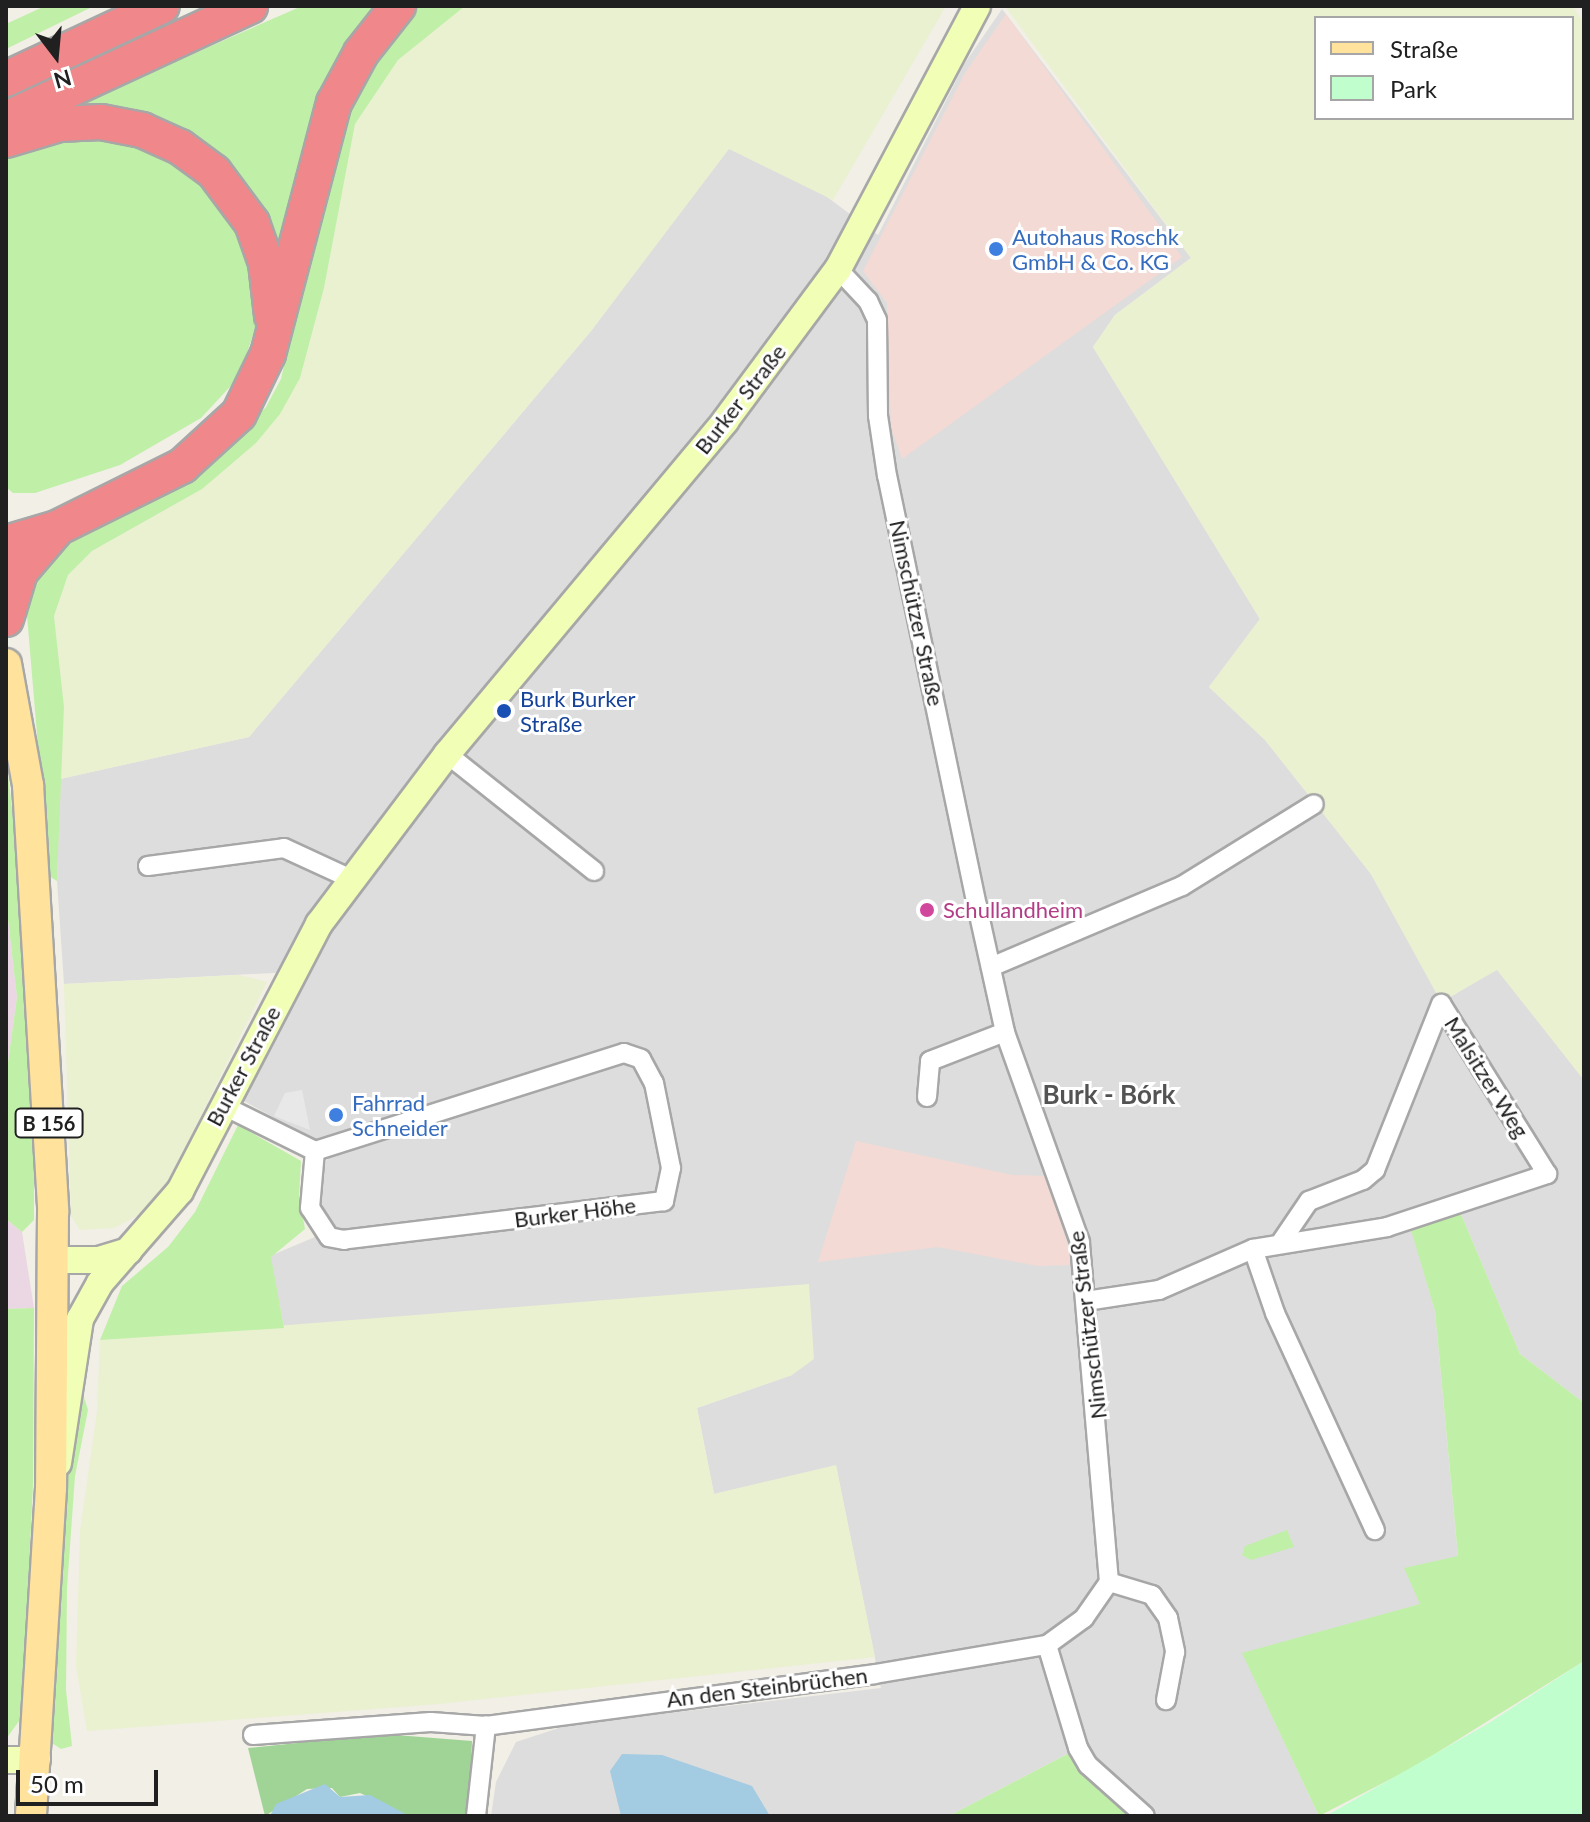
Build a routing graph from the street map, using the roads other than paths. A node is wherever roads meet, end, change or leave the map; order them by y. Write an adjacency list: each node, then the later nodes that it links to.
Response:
1 (162, 6): 5 (highway)
2 (250, 6): 6 (highway)
3 (398, 6): 9 (highway)
4 (977, 6): 8 (street, Burker Straße)
5 (6, 79)
6 (6, 119)
7 (6, 140): 9 (highway)
8 (838, 269): 16 (street, Burker Straße); 21 (street, Nimschützer Straße)
9 (273, 332): 10 (highway)
10 (105, 500): 11 (highway); 12 (highway)
11 (6, 522)
12 (57, 528): 13 (highway); 14 (highway)
13 (6, 543)
14 (6, 619)
15 (6, 664): 29 (main road, B 156)
16 (447, 754): 19 (street); 20 (street, Burker Straße)
17 (1314, 804): 21 (street)
18 (148, 866): 20 (street)
19 (594, 871)
20 (349, 878): 24 (street, Burker Straße)
21 (991, 967): 22 (street, Nimschützer Straße)
22 (1005, 1032): 23 (street); 30 (street, Nimschützer Straße)
23 (927, 1097)
24 (222, 1105): 25 (street); 28 (street, Burker Straße)
25 (315, 1151): 25 (street, Burker Höhe)
26 (1281, 1242): 26 (street, Malsitzer Weg); 27 (street, Malsitzer Weg)
27 (1253, 1249): 30 (street, Malsitzer Weg); 32 (street)
28 (132, 1250): 29 (street); 31 (street, Burker Straße)
29 (54, 1260): 31 (main road, B 156)
30 (1086, 1301): 33 (street, Nimschützer Straße)
31 (51, 1488): 38 (main road, B 156)
32 (1375, 1530)
33 (1109, 1582): 34 (street); 35 (street)
34 (1047, 1645): 36 (street, An den Steinbrüchen); 42 (street)
35 (1166, 1700)
36 (486, 1726): 37 (street, An den Steinbrüchen); 41 (street)
37 (253, 1735)
38 (37, 1759): 39 (street); 40 (main road, B 156)
39 (6, 1760)
40 (31, 1816)
41 (476, 1816)
42 (1145, 1816)

